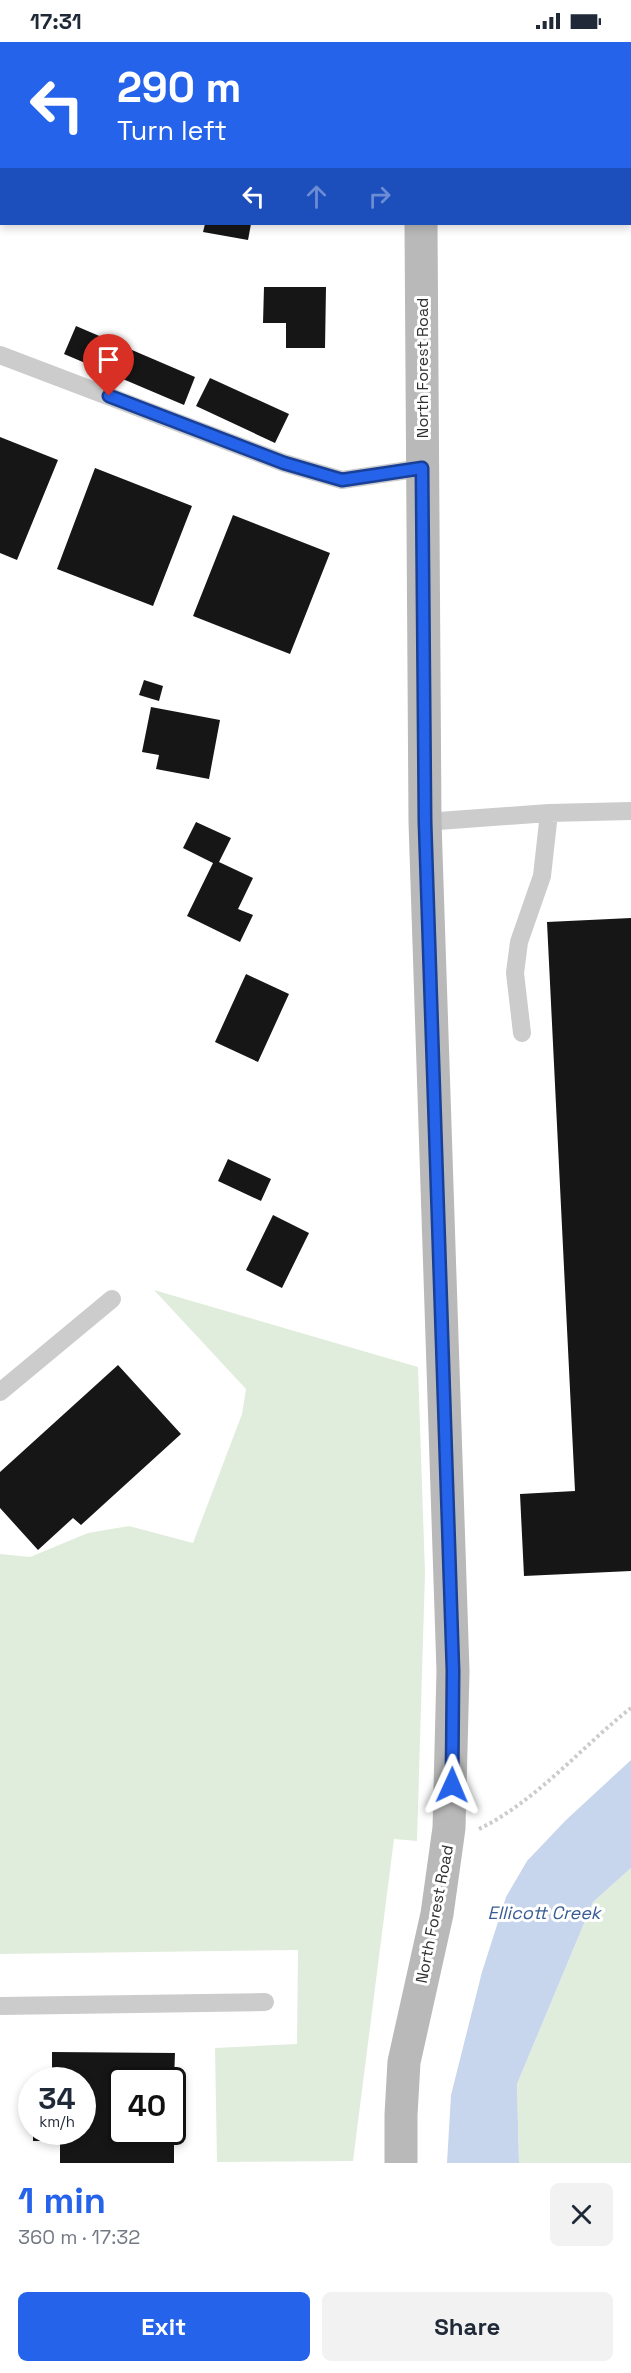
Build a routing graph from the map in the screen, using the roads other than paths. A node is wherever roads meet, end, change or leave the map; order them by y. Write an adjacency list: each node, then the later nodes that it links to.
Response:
1 (421, 225): 3 (street, North Forest Road)
2 (0, 355): 3 (lane)
3 (422, 468): 6 (street, North Forest Road)
4 (631, 811): 5 (lane)
5 (549, 813): 6 (lane); 7 (lane)
6 (425, 822): 12 (street, North Forest Road)
7 (522, 1033)
8 (112, 1299): 9 (lane)
9 (0, 1392)
10 (265, 2002): 11 (lane)
11 (0, 2006)
12 (401, 2163)

